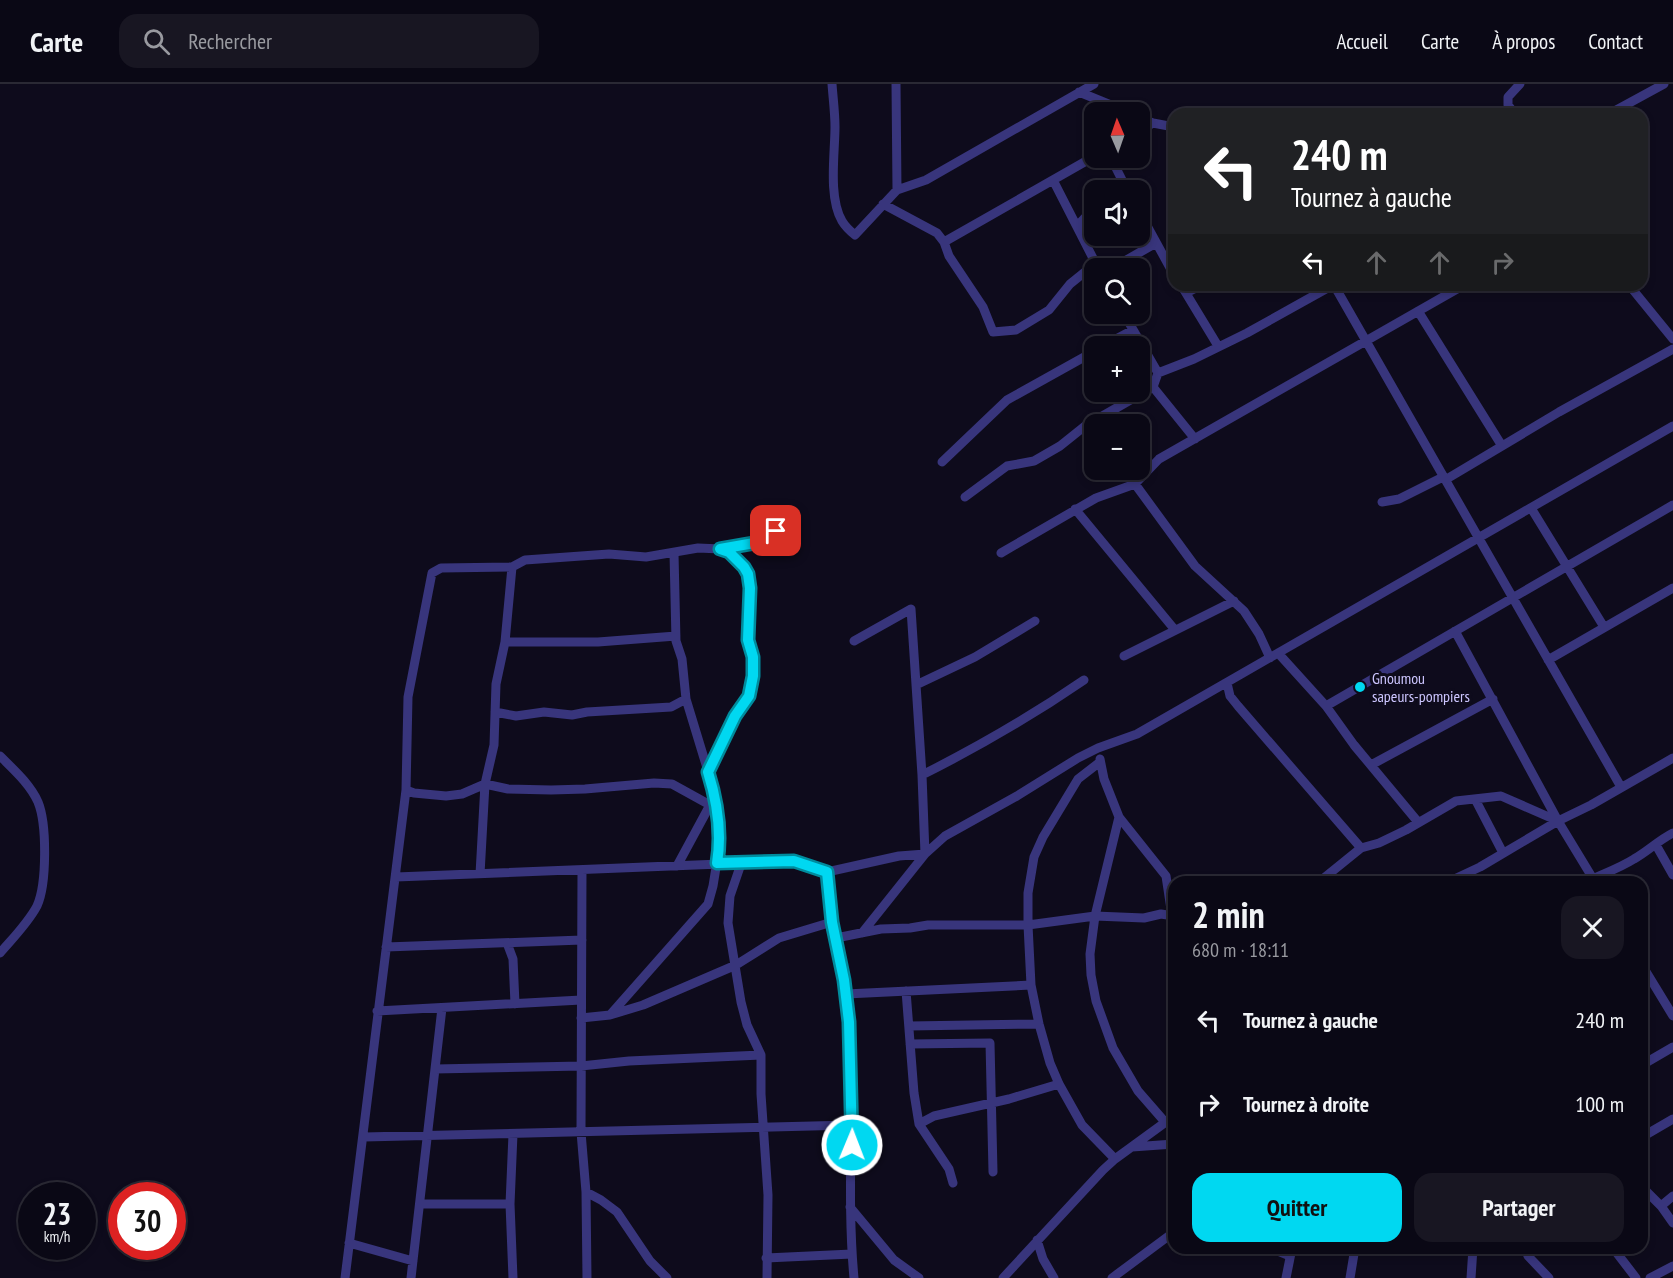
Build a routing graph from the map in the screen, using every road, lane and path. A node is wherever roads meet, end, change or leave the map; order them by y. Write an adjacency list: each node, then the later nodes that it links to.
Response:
1 (832, 84): 19 (street)
2 (897, 84): 18 (street)
3 (1094, 84): 6 (street)
4 (1520, 84): 8 (street)
5 (1664, 84): 9 (street)
6 (1079, 92): 7 (street); 18 (street)
7 (1104, 102)
8 (1510, 108)
9 (1620, 108)
10 (1150, 122): 11 (street)
11 (1153, 123): 12 (street); 13 (street)
12 (1150, 125)
13 (1168, 126)
14 (1084, 162): 17 (street)
15 (1116, 168): 16 (street)
16 (1121, 178)
17 (1053, 180): 21 (street); 23 (street)
18 (897, 190): 19 (street)
19 (883, 204): 23 (street)
20 (1084, 219): 21 (street)
21 (1077, 226): 25 (street)
22 (1150, 232): 24 (street)
23 (944, 242): 28 (street)
24 (1156, 243): 26 (street); 27 (street)
25 (1093, 258)
26 (1130, 258)
27 (1168, 264)
28 (1084, 275)
29 (1184, 291): 40 (street)
30 (1323, 291): 40 (street)
31 (1337, 291): 39 (street)
32 (1453, 291): 34 (street)
33 (1634, 291): 38 (street)
34 (1418, 311): 39 (street); 47 (street)
35 (1130, 324): 36 (street)
36 (1133, 330): 37 (street); 43 (street)
37 (1122, 336)
38 (1673, 339)
39 (1366, 341): 46 (street); 49 (street)
40 (1218, 346): 43 (street)
41 (1673, 349): 47 (street)
42 (1084, 357): 48 (street)
43 (1158, 373): 44 (street)
44 (1153, 387): 46 (street); 51 (street)
45 (1673, 426): 54 (street)
46 (1195, 439): 50 (street)
47 (1502, 446): 49 (street)
48 (942, 462)
49 (1444, 478): 52 (street); 57 (street)
50 (1135, 484): 55 (street); 65 (street)
51 (965, 496)
52 (1382, 502)
53 (1673, 505): 61 (street)
54 (1531, 508): 57 (street); 61 (street)
55 (1075, 509): 60 (street); 68 (street)
56 (792, 519): 58 (street)
57 (1478, 538): 64 (street); 74 (street)
58 (720, 549): 59 (street); 88 (street)
59 (674, 553): 62 (street); 70 (street)
60 (1001, 553)
61 (1567, 565): 64 (street); 67 (street)
62 (512, 567): 72 (street); 92 (street)
63 (1673, 588): 67 (street)
64 (1512, 597): 69 (street); 75 (street)
65 (1234, 601): 68 (street); 74 (street)
66 (1035, 621): 78 (street)
67 (1604, 627): 75 (street)
68 (1175, 630): 73 (street)
69 (1455, 631): 80 (street); 81 (street)
70 (676, 636): 72 (street); 79 (street)
71 (855, 641): 78 (street)
72 (506, 642): 82 (street)
73 (1124, 656)
74 (1274, 656): 77 (street); 81 (street)
75 (1548, 660): 91 (street)
76 (1084, 680): 89 (street)
77 (1227, 683): 83 (street); 100 (street)
78 (916, 685): 89 (street)
79 (686, 699): 82 (street); 88 (street)
80 (1493, 699): 87 (street); 96 (street)
81 (1326, 706): 87 (street)
82 (495, 712): 90 (street)
83 (1098, 748): 86 (street); 102 (street)
84 (0, 756): 125 (street)
85 (1673, 758): 91 (street)
86 (1100, 762): 95 (street); 119 (street)
87 (1371, 765): 97 (street)
88 (708, 772): 94 (street)
89 (922, 775): 102 (street)
90 (485, 784): 92 (street); 94 (street); 108 (street)
91 (1621, 787): 96 (street)
92 (406, 790): 114 (street)
93 (1474, 799): 96 (street); 97 (street); 101 (street)
94 (713, 806): 103 (street); 105 (street)
95 (1119, 817): 115 (street); 116 (street)
96 (1558, 820): 101 (street); 112 (street)
97 (1418, 822): 100 (street)
98 (1673, 833): 99 (street)
99 (1656, 845): 109 (street); 113 (street)
100 (1361, 848): 110 (street)
101 (1503, 853): 111 (street)
102 (925, 854): 107 (street); 120 (street)
103 (717, 863): 104 (street); 105 (street); 135 (street)
104 (741, 864): 107 (street); 126 (street)
105 (677, 866): 106 (street)
106 (582, 871): 108 (street); 122 (street)
107 (827, 872): 118 (street)
108 (480, 874): 114 (street)
109 (1673, 875)
110 (1326, 876)
111 (1459, 876)
112 (1588, 876)
113 (1602, 876)
114 (396, 877): 124 (street)
115 (1168, 886)
116 (1095, 916): 117 (street); 119 (street); 150 (street)
117 (1168, 916)
118 (832, 922): 121 (street); 126 (street)
119 (1028, 925): 120 (street); 128 (street)
120 (862, 933): 121 (street)
121 (836, 938): 130 (street)
122 (582, 940): 123 (street); 131 (street)
123 (507, 943): 124 (street); 132 (street)
124 (386, 947): 134 (street)
125 (0, 953)
126 (736, 965): 135 (street); 142 (street)
127 (1648, 975): 136 (street)
128 (1031, 985): 129 (street); 138 (street)
129 (906, 991): 130 (street); 139 (street)
130 (846, 994): 152 (street)
131 (581, 1000): 132 (street); 137 (street)
132 (515, 1004): 133 (street)
133 (442, 1008): 134 (street); 145 (street)
134 (377, 1011): 158 (street)
135 (610, 1015): 137 (street)
136 (1673, 1016)
137 (582, 1018): 144 (street)
138 (1039, 1024): 139 (street); 146 (street)
139 (909, 1026): 140 (street)
140 (910, 1044): 147 (street); 151 (street)
141 (1673, 1047): 143 (street)
142 (761, 1055): 144 (street); 153 (street)
143 (1648, 1062)
144 (581, 1066): 145 (street); 154 (street)
145 (435, 1069): 157 (street)
146 (1059, 1084): 147 (street); 161 (street)
147 (992, 1102): 151 (street); 162 (street)
148 (1673, 1119): 156 (street)
149 (1168, 1120): 150 (street)
150 (1165, 1122): 160 (street)
151 (919, 1124): 163 (street)
152 (852, 1125): 153 (street); 170 (street)
153 (763, 1127): 154 (street); 181 (street)
154 (581, 1132): 155 (street); 164 (street)
155 (513, 1134): 157 (street); 168 (street)
156 (1648, 1134)
157 (428, 1136): 158 (street); 167 (street)
158 (363, 1137): 174 (street)
159 (1168, 1144): 160 (street)
160 (1131, 1147): 161 (street)
161 (1115, 1159): 173 (street)
162 (993, 1172)
163 (953, 1183)
164 (586, 1192): 188 (street); 189 (street)
165 (1648, 1192): 169 (street)
166 (1673, 1196): 169 (street)
167 (420, 1204): 168 (street); 182 (street)
168 (510, 1204): 187 (street)
169 (1661, 1206): 171 (street)
170 (850, 1207): 175 (street); 192 (street)
171 (1673, 1223)
172 (1168, 1237): 184 (street)
173 (1037, 1240): 193 (street); 194 (street)
174 (349, 1243): 182 (street); 185 (street)
175 (852, 1254): 181 (street); 191 (street)
176 (1291, 1254): 195 (street)
177 (1354, 1254): 196 (street)
178 (1473, 1254): 197 (street)
179 (1527, 1254): 198 (street)
180 (1618, 1254): 199 (street)
181 (766, 1258): 190 (street)
182 (413, 1261): 186 (street)
183 (1673, 1266): 200 (street)
184 (1115, 1277)
185 (345, 1278)
186 (411, 1278)
187 (513, 1278)
188 (587, 1278)
189 (668, 1278)
190 (767, 1278)
191 (854, 1278)
192 (919, 1278)
193 (1003, 1278)
194 (1054, 1278)
195 (1286, 1278)
196 (1350, 1278)
197 (1472, 1278)
198 (1549, 1278)
199 (1636, 1278)
200 (1650, 1278)

